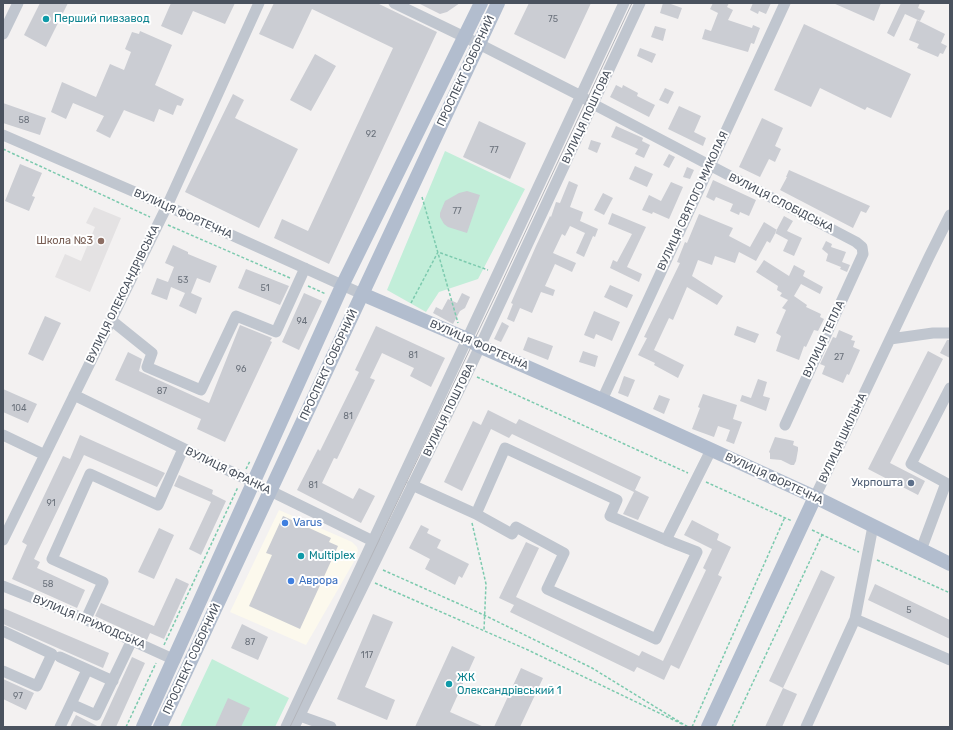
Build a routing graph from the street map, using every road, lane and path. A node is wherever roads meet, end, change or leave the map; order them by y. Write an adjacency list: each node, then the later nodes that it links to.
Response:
1 (18, 3): 9 (street)
2 (259, 3): 17 (street, ВУЛИЦЯ ОЛЕКСАНДРІВСЬКА)
3 (394, 3): 10 (street, ВУЛИЦЯ СЛОБІДСЬКА)
4 (481, 3): 10 (main road, ПРОСПЕКТ СОБОРНИЙ)
5 (498, 3): 11 (main road, ПРОСПЕКТ СОБОРНИЙ)
6 (624, 3): 12 (street, ВУЛИЦЯ ПОШТОВА)
7 (640, 3): 13 (street, ВУЛИЦЯ ПОШТОВА)
8 (785, 3): 15 (street, ВУЛИЦЯ СВЯТОГО МИКОЛАЯ)
9 (3, 34)
10 (465, 37): 11 (street, ВУЛИЦЯ СЛОБІДСЬКА); 23 (main road, ПРОСПЕКТ СОБОРНИЙ)
11 (479, 44): 12 (street, ВУЛИЦЯ СЛОБІДСЬКА); 24 (main road, ПРОСПЕКТ СОБОРНИЙ)
12 (581, 96): 13 (street, ВУЛИЦЯ СЛОБІДСЬКА); 29 (street, ВУЛИЦЯ ПОШТОВА)
13 (593, 104): 15 (street, ВУЛИЦЯ СЛОБІДСЬКА); 31 (street, ВУЛИЦЯ ПОШТОВА)
14 (3, 135): 17 (street, ВУЛИЦЯ ФОРТЕЧНА)
15 (709, 166): 20 (street, ВУЛИЦЯ СЛОБІДСЬКА); 35 (street, ВУЛИЦЯ СВЯТОГО МИКОЛАЯ)
16 (422, 197): 19 (path)
17 (167, 206): 21 (street, ВУЛИЦЯ ФОРТЕЧНА); 26 (street, ВУЛИЦЯ ОЛЕКСАНДРІВСЬКА)
18 (950, 215): 30 (street, ВУЛИЦЯ ШКІЛЬНА)
19 (438, 252): 22 (path); 25 (path); 27 (path)
20 (863, 254): 36 (street, ВУЛИЦЯ ТЕПЛА)
21 (305, 268): 23 (street, ВУЛИЦЯ ФОРТЕЧНА); 26 (street)
22 (488, 270)
23 (342, 286): 24 (street, ВУЛИЦЯ ФОРТЕЧНА); 43 (main road, ПРОСПЕКТ СОБОРНИЙ)
24 (362, 294): 29 (main road, ВУЛИЦЯ ФОРТЕЧНА); 45 (main road, ПРОСПЕКТ СОБОРНИЙ)
25 (409, 306)
26 (111, 320): 34 (street, ВУЛИЦЯ ОЛЕКСАНДРІВСЬКА)
27 (458, 324)
28 (950, 333): 30 (street)
29 (467, 339): 31 (main road, ВУЛИЦЯ ФОРТЕЧНА); 55 (street, ВУЛИЦЯ ПОШТОВА)
30 (890, 339): 46 (street, ВУЛИЦЯ ШКІЛЬНА)
31 (480, 346): 32 (street, ВУЛИЦЯ ПОШТОВА); 35 (main road, ВУЛИЦЯ ФОРТЕЧНА)
32 (468, 372): 42 (path); 44 (street, ВУЛИЦЯ ПОШТОВА)
33 (950, 388): 57 (street)
34 (74, 395): 38 (street, ВУЛИЦЯ ФРАНКА); 40 (street, ВУЛИЦЯ ОЛЕКСАНДРІВСЬКА)
35 (602, 400): 39 (main road, ВУЛИЦЯ ФОРТЕЧНА)
36 (785, 425)
37 (3, 435): 40 (street)
38 (183, 449): 43 (street, ВУЛИЦЯ ФРАНКА); 65 (street)
39 (711, 450): 42 (street); 46 (main road, ВУЛИЦЯ ФОРТЕЧНА)
40 (45, 455): 49 (street, ВУЛИЦЯ ОЛЕКСАНДРІВСЬКА)
41 (250, 460): 43 (path)
42 (697, 477): 48 (path); 54 (street)
43 (248, 480): 45 (street, ВУЛИЦЯ ФРАНКА); 70 (path); 72 (main road, ПРОСПЕКТ СОБОРНИЙ)
44 (412, 486): 47 (street); 56 (street, ВУЛИЦЯ ПОШТОВА)
45 (271, 491): 55 (street, ВУЛИЦЯ ФРАНКА); 82 (main road, ПРОСПЕКТ СОБОРНИЙ)
46 (815, 497): 50 (main road, ВУЛИЦЯ ШКІЛЬНА); 51 (main road, ВУЛИЦЯ ФОРТЕЧНА)
47 (473, 513): 54 (street); 54 (street); 64 (path)
48 (785, 517): 50 (path); 87 (path)
49 (6, 524): 53 (street, ВУЛИЦЯ ОЛЕКСАНДРІВСЬКА)
50 (802, 525): 52 (path); 88 (main road, ВУЛИЦЯ ШКІЛЬНА)
51 (873, 526): 57 (main road, ВУЛИЦЯ ФОРТЕЧНА); 58 (street)
52 (822, 534): 58 (path); 89 (path)
53 (3, 540)
54 (666, 540)
55 (372, 541): 56 (street, ВУЛИЦЯ ФРАНКА); 83 (street, ВУЛИЦЯ ПОШТОВА)
56 (383, 546): 60 (street, ВУЛИЦЯ ПОШТОВА)
57 (921, 550): 59 (main road, ВУЛИЦЯ ФОРТЕЧНА)
58 (868, 556): 63 (path); 66 (street)
59 (950, 564)
60 (372, 566): 61 (street, ВУЛИЦЯ ПОШТОВА); 64 (path)
61 (366, 579): 67 (path); 78 (street, ВУЛИЦЯ ПОШТОВА)
62 (3, 586): 65 (street, ВУЛИЦЯ ПРИХОДСЬКА)
63 (950, 593)
64 (484, 615): 67 (path); 86 (path)
65 (86, 619): 69 (street, ВУЛИЦЯ ПРИХОДСЬКА)
66 (855, 619): 73 (street); 90 (street)
67 (484, 630): 86 (path)
68 (3, 631): 74 (street)
69 (132, 640): 70 (street, ВУЛИЦЯ ПРИХОДСЬКА); 76 (street)
70 (160, 653): 72 (street, ВУЛИЦЯ ПРИХОДСЬКА); 80 (path)
71 (60, 657): 75 (street)
72 (174, 660): 81 (main road, ПРОСПЕКТ СОБОРНИЙ)
73 (950, 660)
74 (3, 670)
75 (87, 670): 76 (street); 77 (street)
76 (113, 681): 77 (street)
77 (71, 704): 79 (street)
78 (300, 716): 84 (street, ВУЛИЦЯ ПОШТОВА); 85 (street)
79 (60, 727)
80 (126, 727)
81 (144, 727)
82 (160, 727)
83 (286, 727)
84 (294, 727)
85 (331, 727)
86 (688, 727)
87 (692, 727)
88 (708, 727)
89 (732, 727)
90 (806, 727)

